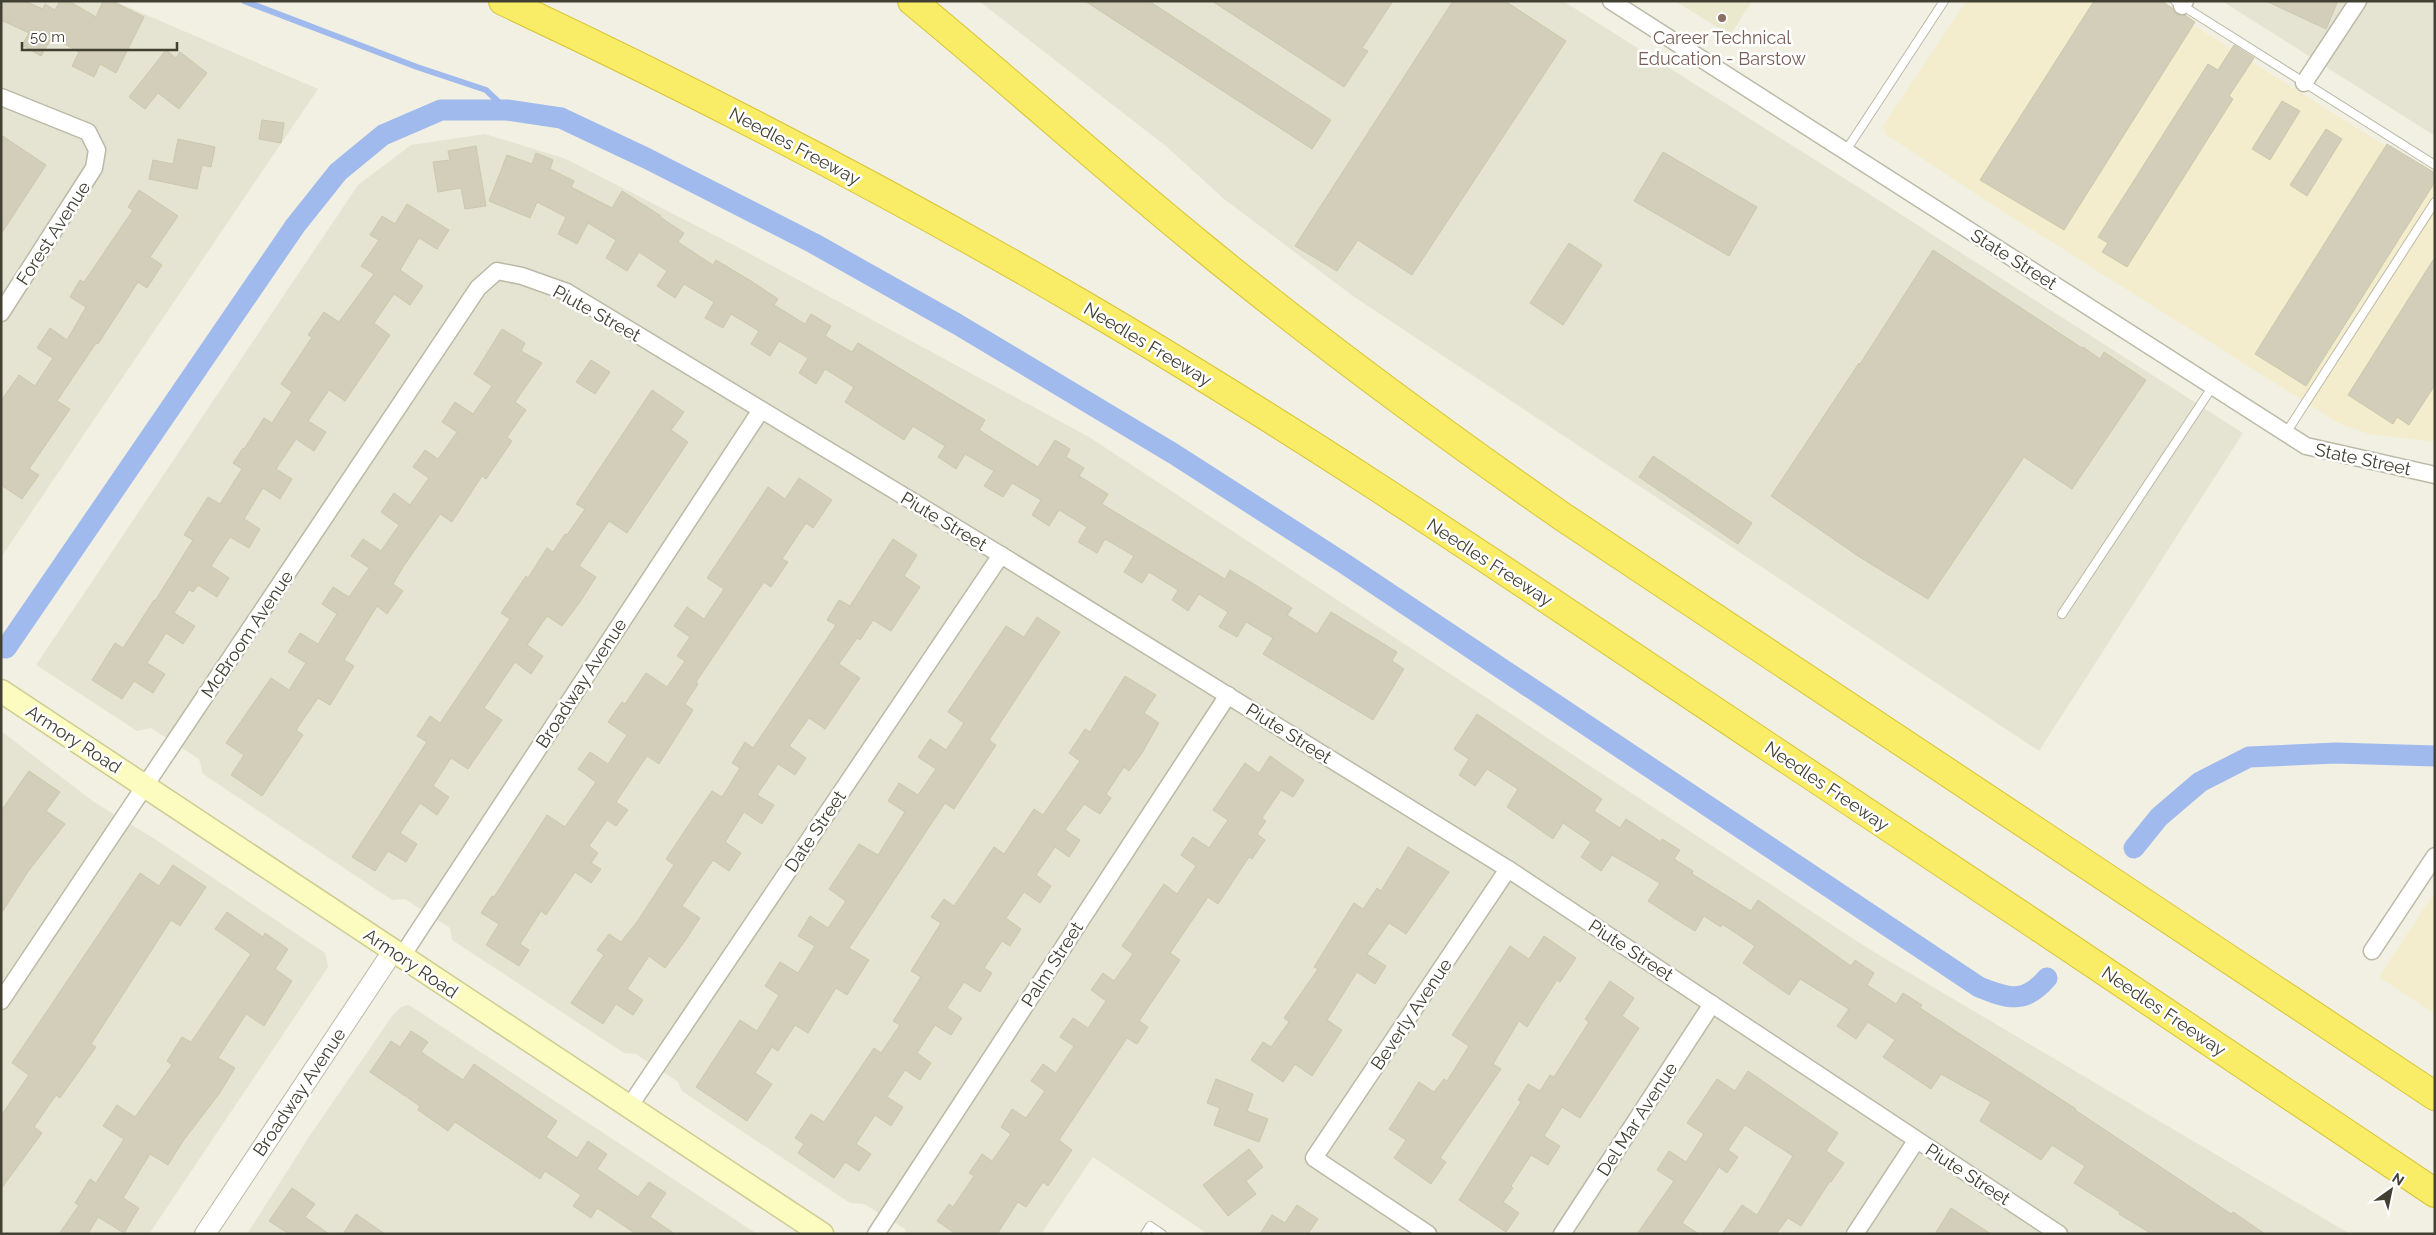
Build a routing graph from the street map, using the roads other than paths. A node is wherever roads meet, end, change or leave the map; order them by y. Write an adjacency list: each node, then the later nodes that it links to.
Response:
1 (503, 1): 34 (highway, Needles Freeway)
2 (912, 1): 29 (highway)
3 (1611, 1): 9 (street, State Street)
4 (1944, 1): 9 (lane)
5 (2358, 1): 7 (street)
6 (2181, 3): 7 (lane)
7 (2304, 83): 10 (lane)
8 (1, 97): 13 (street, Forest Avenue)
9 (1845, 153): 14 (street, State Street)
10 (2435, 165)
11 (2435, 202): 16 (lane)
12 (497, 271): 15 (street, Piute Street); 22 (street, McBroom Avenue)
13 (1, 313)
14 (2213, 386): 16 (street, State Street); 19 (lane)
15 (761, 410): 18 (street, Piute Street); 26 (street, Broadway Avenue)
16 (2286, 433): 17 (street, State Street)
17 (2435, 475)
18 (1001, 555): 21 (street, Piute Street); 32 (street, Date Street)
19 (2062, 614)
20 (1, 691): 22 (main road, Armory Road)
21 (1228, 695): 24 (street, Piute Street); 37 (street, Palm Street)
22 (146, 787): 26 (main road, Armory Road); 27 (street, McBroom Avenue)
23 (2435, 856): 25 (street)
24 (1508, 869): 28 (street, Piute Street); 40 (street, Beverly Avenue)
25 (2372, 951)
26 (397, 953): 32 (main road, Armory Road); 35 (street, Broadway Avenue)
27 (1, 1002)
28 (1712, 1004): 33 (street, Piute Street); 41 (street, Del Mar Avenue)
29 (2377, 1058): 30 (highway); 31 (highway)
30 (2435, 1092)
31 (2435, 1096)
32 (629, 1107): 36 (main road, Armory Road)
33 (1916, 1141): 42 (street); 43 (street, Piute Street)
34 (2435, 1193)
35 (205, 1234)
36 (822, 1234)
37 (876, 1234)
38 (1145, 1234): 39 (lane)
39 (1162, 1234)
40 (1428, 1234)
41 (1562, 1234)
42 (1855, 1234)
43 (2060, 1234)

